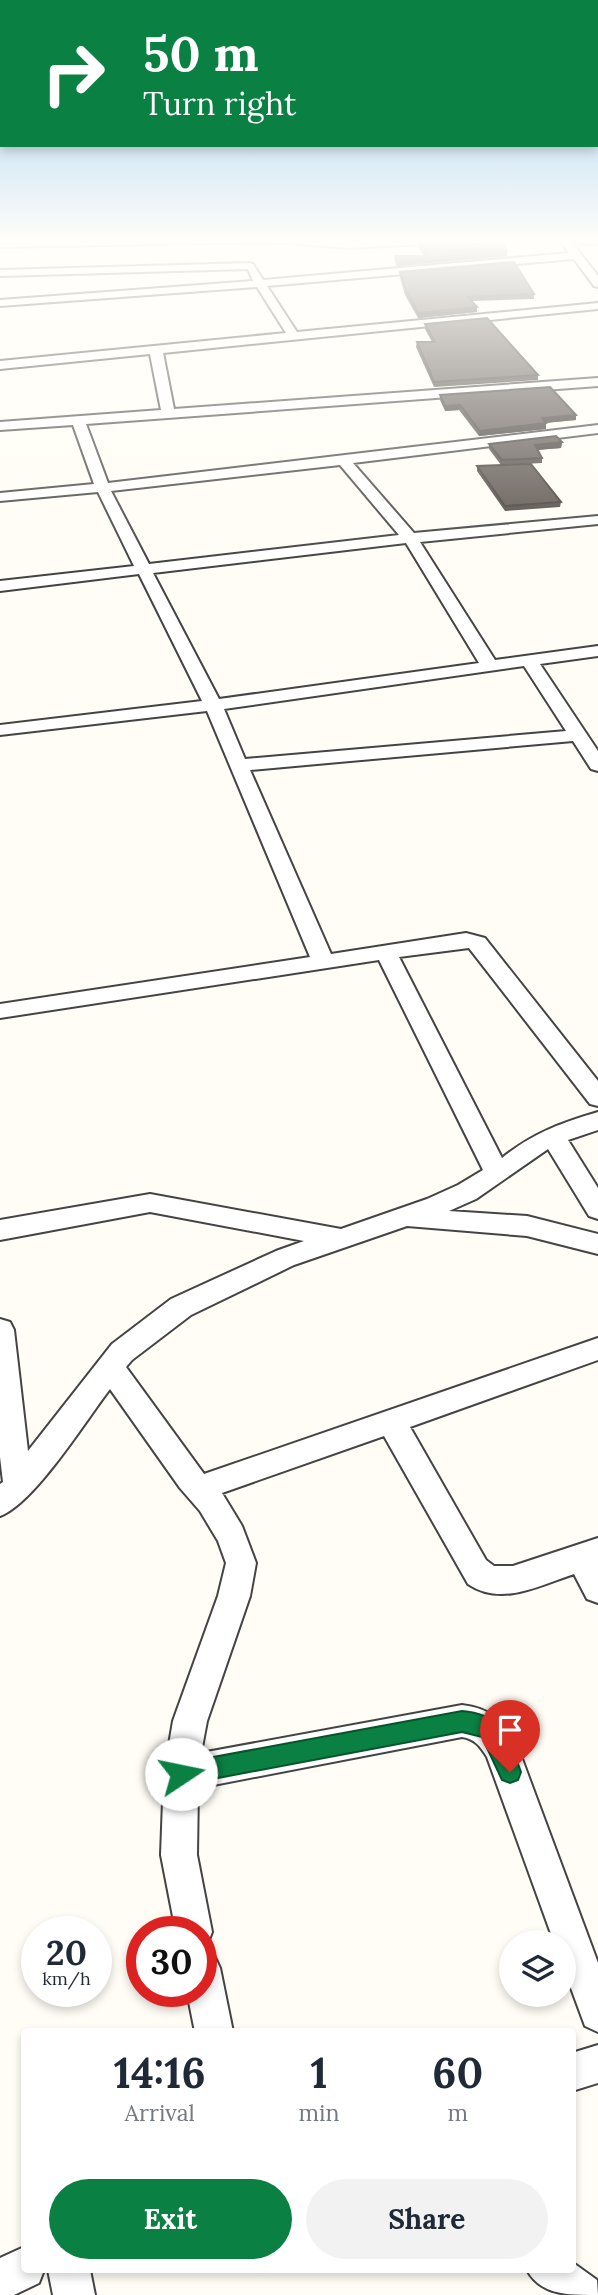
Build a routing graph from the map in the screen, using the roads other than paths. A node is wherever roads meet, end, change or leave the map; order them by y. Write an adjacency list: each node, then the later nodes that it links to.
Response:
1 (204, 346): 2 (street)
2 (156, 351): 3 (street); 5 (street)
3 (0, 365)
4 (598, 382): 5 (street)
5 (169, 413): 6 (street)
6 (78, 420): 7 (street); 10 (street)
7 (0, 426)
8 (598, 429): 9 (street)
9 (342, 459): 10 (street); 13 (street)
10 (103, 489): 11 (street); 15 (street)
11 (0, 497)
12 (590, 521): 13 (street); 14 (street)
13 (410, 538): 15 (street); 19 (street)
14 (598, 540)
15 (143, 570): 16 (street); 20 (street)
16 (0, 586)
17 (598, 651): 18 (street)
18 (529, 661): 19 (street); 22 (street)
19 (490, 666): 20 (street)
20 (213, 705): 21 (street); 23 (street)
21 (0, 730)
22 (579, 736): 23 (street); 24 (street)
23 (239, 765): 26 (street)
24 (598, 765)
25 (386, 952): 26 (street); 28 (street); 31 (street)
26 (323, 961): 27 (street)
27 (0, 1011)
28 (598, 1098)
29 (598, 1121): 30 (street)
30 (553, 1136): 31 (street); 32 (street)
31 (498, 1172): 33 (street)
32 (598, 1209)
33 (403, 1217): 35 (street); 36 (street)
34 (0, 1230): 35 (street)
35 (342, 1239): 39 (street)
36 (598, 1244)
37 (1, 1344): 42 (street)
38 (598, 1349): 40 (street)
39 (110, 1367): 41 (street); 42 (street)
40 (391, 1421): 41 (street); 43 (street)
41 (198, 1489): 45 (street)
42 (9, 1495)
43 (590, 1554): 44 (street)
44 (598, 1589)
45 (181, 1774): 46 (street); 48 (street)
46 (191, 1916)
47 (209, 2007): 49 (street)
48 (598, 2013)
49 (213, 2028)
50 (598, 2064): 51 (street)
51 (576, 2071)
52 (21, 2270): 55 (street)
53 (70, 2273): 56 (street)
54 (552, 2273): 57 (street)
55 (0, 2280)
56 (74, 2295)
57 (582, 2295)

